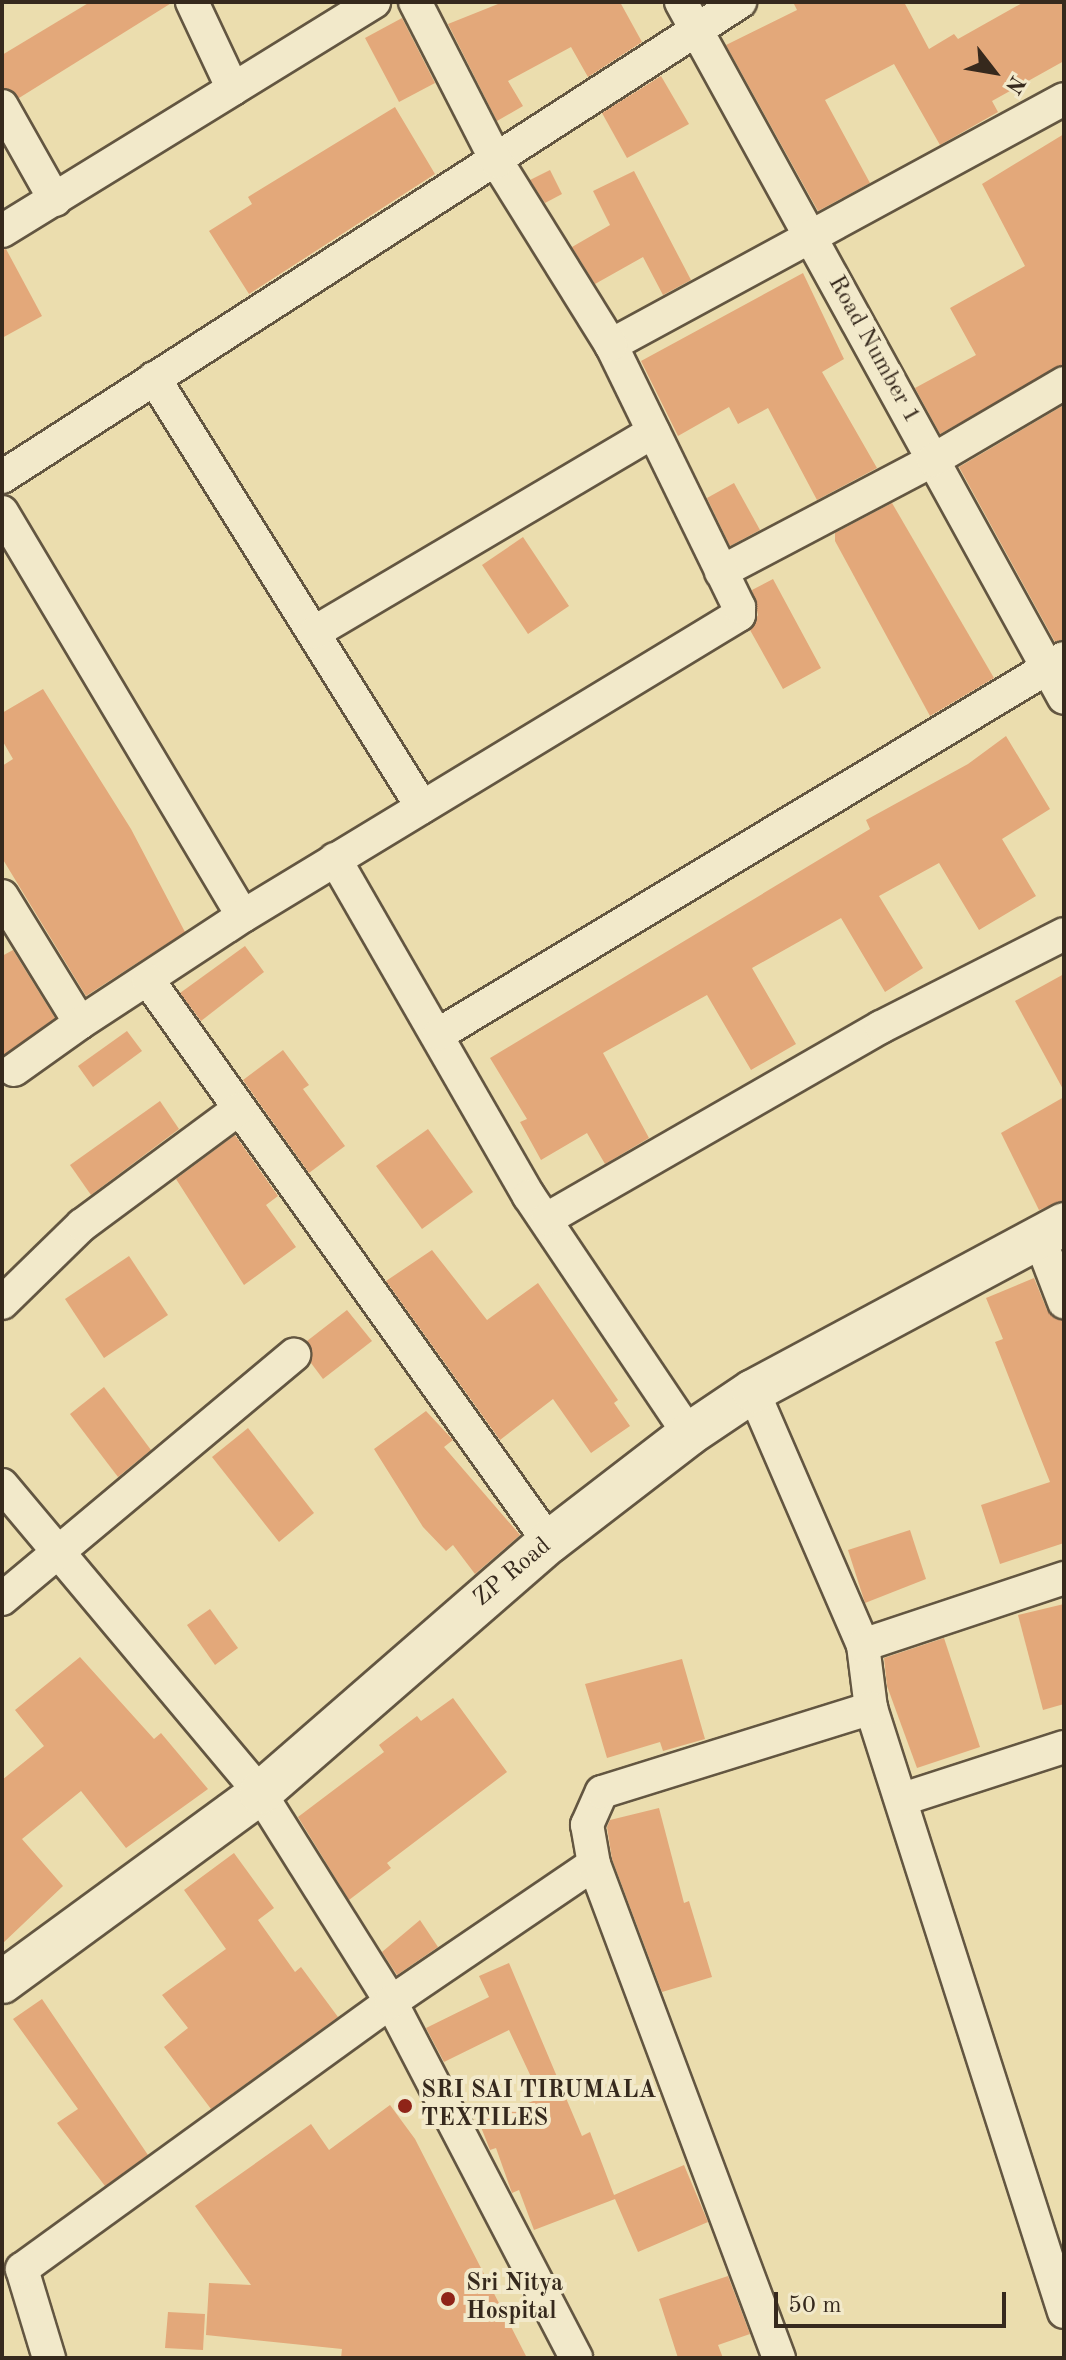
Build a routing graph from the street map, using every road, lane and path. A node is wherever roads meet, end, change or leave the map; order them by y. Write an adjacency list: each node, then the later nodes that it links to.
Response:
1 (192, 2): 6 (street)
2 (374, 2): 6 (street)
3 (415, 2): 9 (street)
4 (740, 2): 5 (street)
5 (688, 14): 9 (street); 12 (street, Road Number 1)
6 (233, 89): 10 (street)
7 (1064, 99): 12 (street)
8 (2, 106): 10 (street)
9 (497, 162): 13 (street); 14 (street)
10 (55, 200): 11 (street)
11 (2, 231)
12 (811, 238): 13 (street); 17 (street, Road Number 1)
13 (611, 345): 16 (street)
14 (154, 378): 18 (street); 21 (street)
15 (1064, 383): 17 (street)
16 (653, 432): 20 (street); 21 (street)
17 (933, 460): 20 (street); 22 (street, Road Number 1)
18 (2, 477)
19 (2, 512): 27 (street)
20 (721, 572): 24 (street)
21 (315, 632): 24 (street)
22 (1055, 662): 23 (street, Road Number 1); 31 (street)
23 (1064, 698)
24 (422, 807): 25 (street)
25 (335, 859): 27 (street); 31 (street)
26 (2, 896): 30 (street)
27 (243, 916): 29 (street)
28 (1064, 934): 34 (street)
29 (148, 980): 30 (street); 33 (street)
30 (80, 1023): 32 (street)
31 (439, 1034): 34 (street)
32 (14, 1070)
33 (239, 1109): 37 (street); 42 (street)
34 (547, 1219): 40 (street)
35 (1051, 1230): 36 (street); 39 (street, ZP Road)
36 (1064, 1302)
37 (2, 1303)
38 (294, 1355): 43 (street)
39 (753, 1391): 40 (street, ZP Road); 46 (street)
40 (689, 1434): 42 (street, ZP Road)
41 (2, 1485): 43 (street)
42 (549, 1542): 49 (street, ZP Road)
43 (59, 1551): 45 (street); 49 (street)
44 (1064, 1578): 46 (street)
45 (2, 1599)
46 (863, 1645): 47 (street)
47 (871, 1708): 50 (street); 51 (street)
48 (1064, 1747): 50 (street)
49 (260, 1793): 52 (street, ZP Road); 53 (street)
50 (903, 1799): 54 (street)
51 (594, 1864): 53 (street); 57 (street)
52 (2, 1982)
53 (391, 2002): 55 (street); 56 (street)
54 (1064, 2312)
55 (49, 2358)
56 (576, 2358)
57 (779, 2358)

